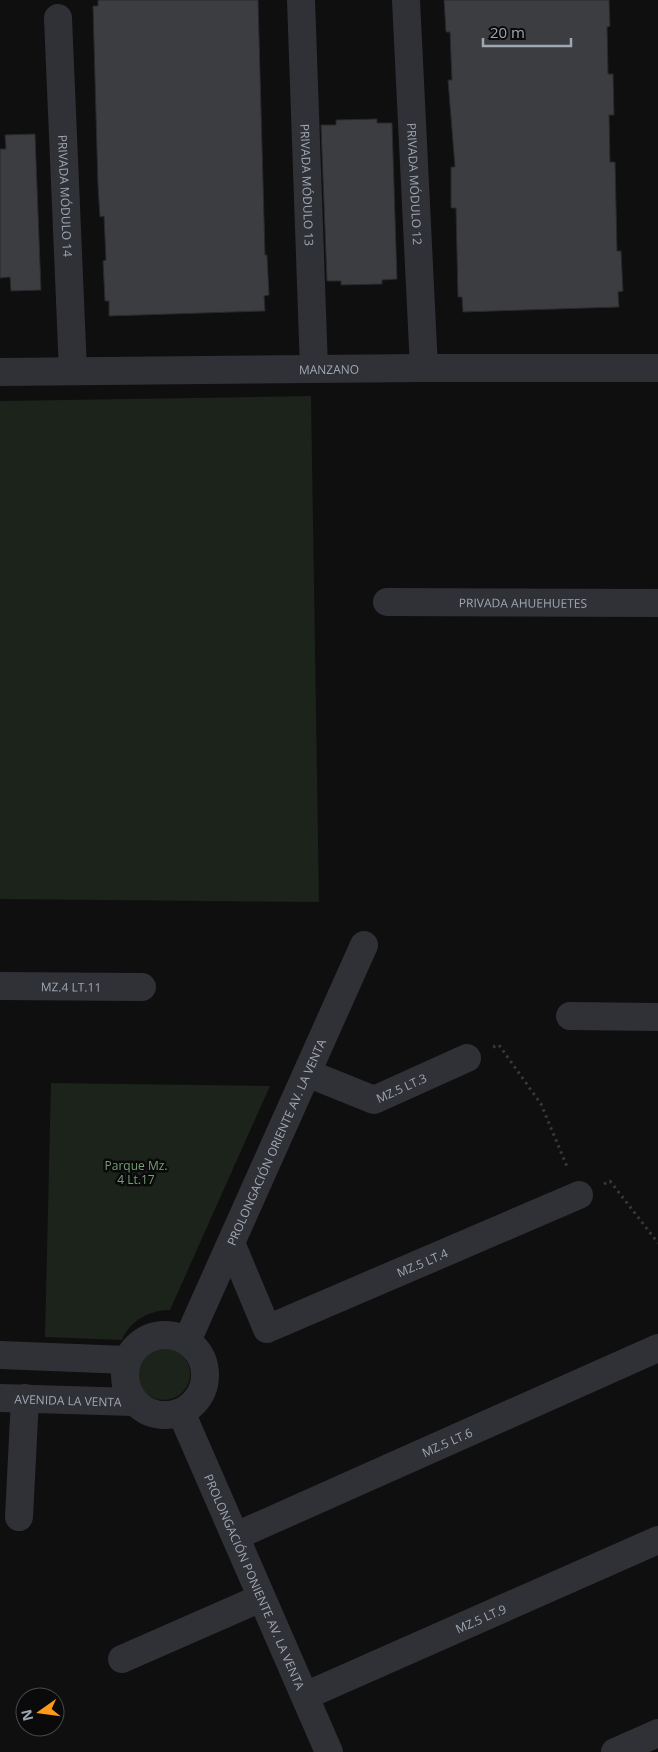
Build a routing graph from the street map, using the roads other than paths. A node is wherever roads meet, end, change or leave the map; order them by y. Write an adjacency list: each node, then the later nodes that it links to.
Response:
1 (302, 0): 6 (street, PRIVADA MÓDULO 13)
2 (406, 0): 4 (street, PRIVADA MÓDULO 12)
3 (58, 18): 7 (street, PRIVADA MÓDULO 14)
4 (424, 368): 5 (street, MANZANO); 6 (street, MANZANO)
5 (658, 368)
6 (314, 369): 7 (street, MANZANO)
7 (73, 371): 8 (street, MANZANO)
8 (0, 372)
9 (387, 602): 10 (street, PRIVADA AHUEHUETES)
10 (658, 603)
11 (364, 945): 17 (street, PROLONGACIÓN ORIENTE AV. LA VENTA)
12 (0, 986): 13 (street, MZ.4 LT.11)
13 (142, 987)
14 (570, 1016): 15 (street)
15 (658, 1017)
16 (467, 1058): 17 (street, MZ.5 LT.3)
17 (307, 1073): 19 (street, PROLONGACIÓN ORIENTE AV. LA VENTA)
18 (579, 1195): 19 (street, MZ.5 LT.4)
19 (231, 1243): 20 (street, PROLONGACIÓN ORIENTE AV. LA VENTA)
20 (187, 1341): 23 (street); 26 (street)
21 (658, 1348): 28 (street, MZ.5 LT.6)
22 (0, 1355): 23 (street)
23 (127, 1360): 25 (street)
24 (12, 1398): 25 (street, AVENIDA LA VENTA); 27 (street)
25 (135, 1402): 26 (street)
26 (181, 1412): 28 (street, PROLONGACIÓN PONIENTE AV. LA VENTA)
27 (19, 1517)
28 (236, 1536): 30 (street, PROLONGACIÓN PONIENTE AV. LA VENTA)
29 (658, 1540): 32 (street, MZ.5 LT.9)
30 (261, 1598): 31 (street); 32 (street, PROLONGACIÓN PONIENTE AV. LA VENTA)
31 (122, 1659)
32 (304, 1696): 34 (street, PROLONGACIÓN PONIENTE AV. LA VENTA)
33 (658, 1734): 35 (street)
34 (329, 1752)
35 (615, 1752)

